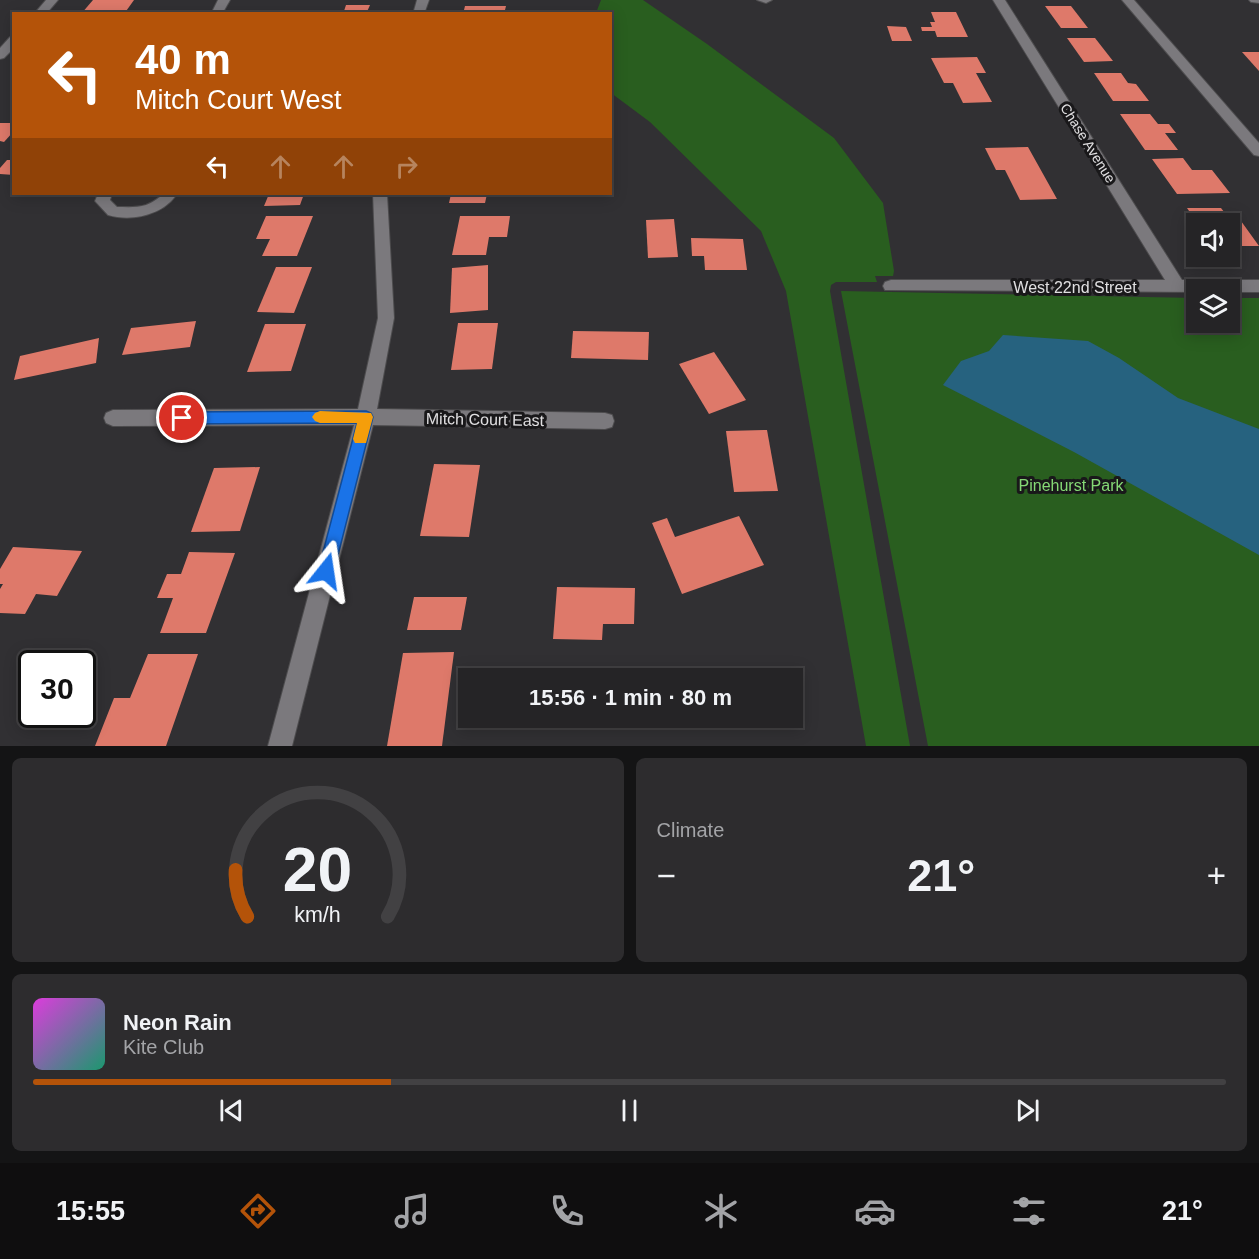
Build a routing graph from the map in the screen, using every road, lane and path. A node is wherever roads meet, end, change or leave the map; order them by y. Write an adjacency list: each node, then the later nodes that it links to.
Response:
1 (52, 0): 6 (street)
2 (999, 0): 14 (street, Chase Avenue)
3 (1128, 0): 9 (street)
4 (1254, 0): 5 (street)
5 (1259, 0)
6 (41, 12)
7 (12, 42): 8 (street)
8 (0, 55)
9 (1259, 152)
10 (105, 195): 11 (street)
11 (169, 195)
12 (380, 195): 16 (street)
13 (891, 286): 14 (street, West 22nd Street)
14 (1178, 286): 15 (street, West 22nd Street)
15 (1259, 286)
16 (366, 417): 17 (street, Mitch Court East); 18 (street, Mitch Court East); 19 (street)
17 (113, 418)
18 (605, 421)
19 (280, 746)

